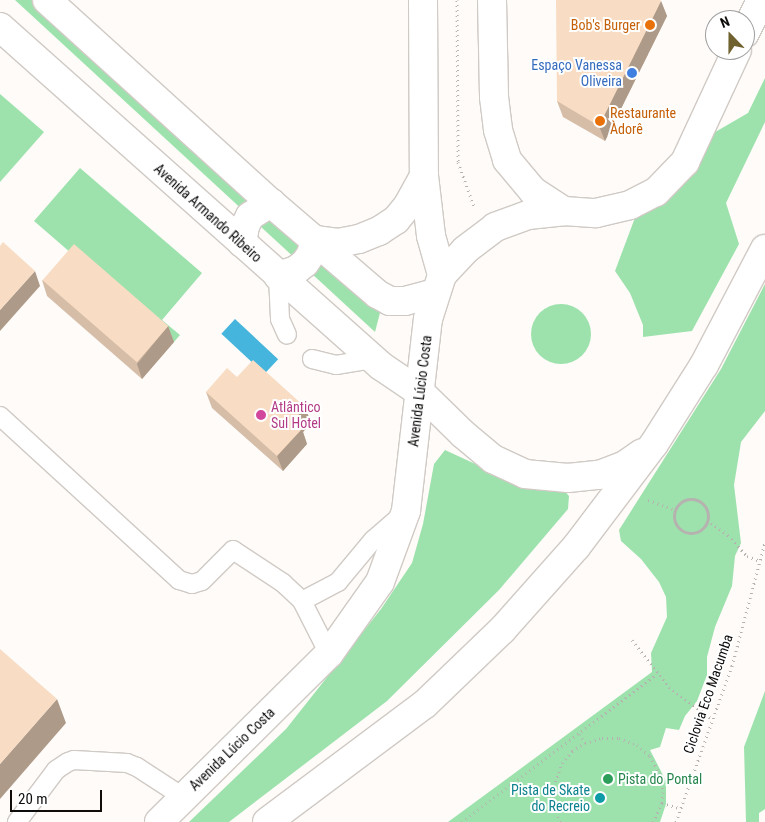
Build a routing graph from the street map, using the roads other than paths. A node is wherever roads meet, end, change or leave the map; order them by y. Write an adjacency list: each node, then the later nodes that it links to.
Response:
1 (47, 0): 9 (main road)
2 (423, 0): 8 (main road)
3 (492, 0): 10 (main road)
4 (761, 0): 5 (main road)
5 (755, 12)
6 (0, 27): 12 (main road, Avenida Armando Ribeiro)
7 (732, 60): 10 (main road, Avenida Lúcio Costa)
8 (424, 176): 11 (main road); 15 (main road)
9 (271, 203): 11 (main road); 12 (main road)
10 (564, 211): 15 (main road, Avenida Lúcio Costa)
11 (315, 240): 14 (main road); 15 (main road)
12 (242, 243): 14 (main road, Avenida Armando Ribeiro)
13 (765, 249): 21 (main road)
14 (278, 276): 16 (lane); 18 (main road, Avenida Armando Ribeiro)
15 (438, 284): 19 (main road, Avenida Lúcio Costa)
16 (287, 335)
17 (312, 359): 18 (lane)
18 (373, 359): 19 (main road, Avenida Armando Ribeiro)
19 (421, 393): 21 (main road, Avenida Armando Ribeiro); 22 (main road, Avenida Lúcio Costa)
20 (0, 416): 23 (lane)
21 (654, 444): 28 (main road)
22 (406, 511): 23 (lane); 24 (main road, Avenida Lúcio Costa)
23 (302, 601): 24 (lane)
24 (330, 654): 25 (main road, Avenida Lúcio Costa)
25 (183, 797): 26 (lane); 27 (main road, Avenida Lúcio Costa)
26 (17, 822)
27 (159, 822)
28 (267, 822)

